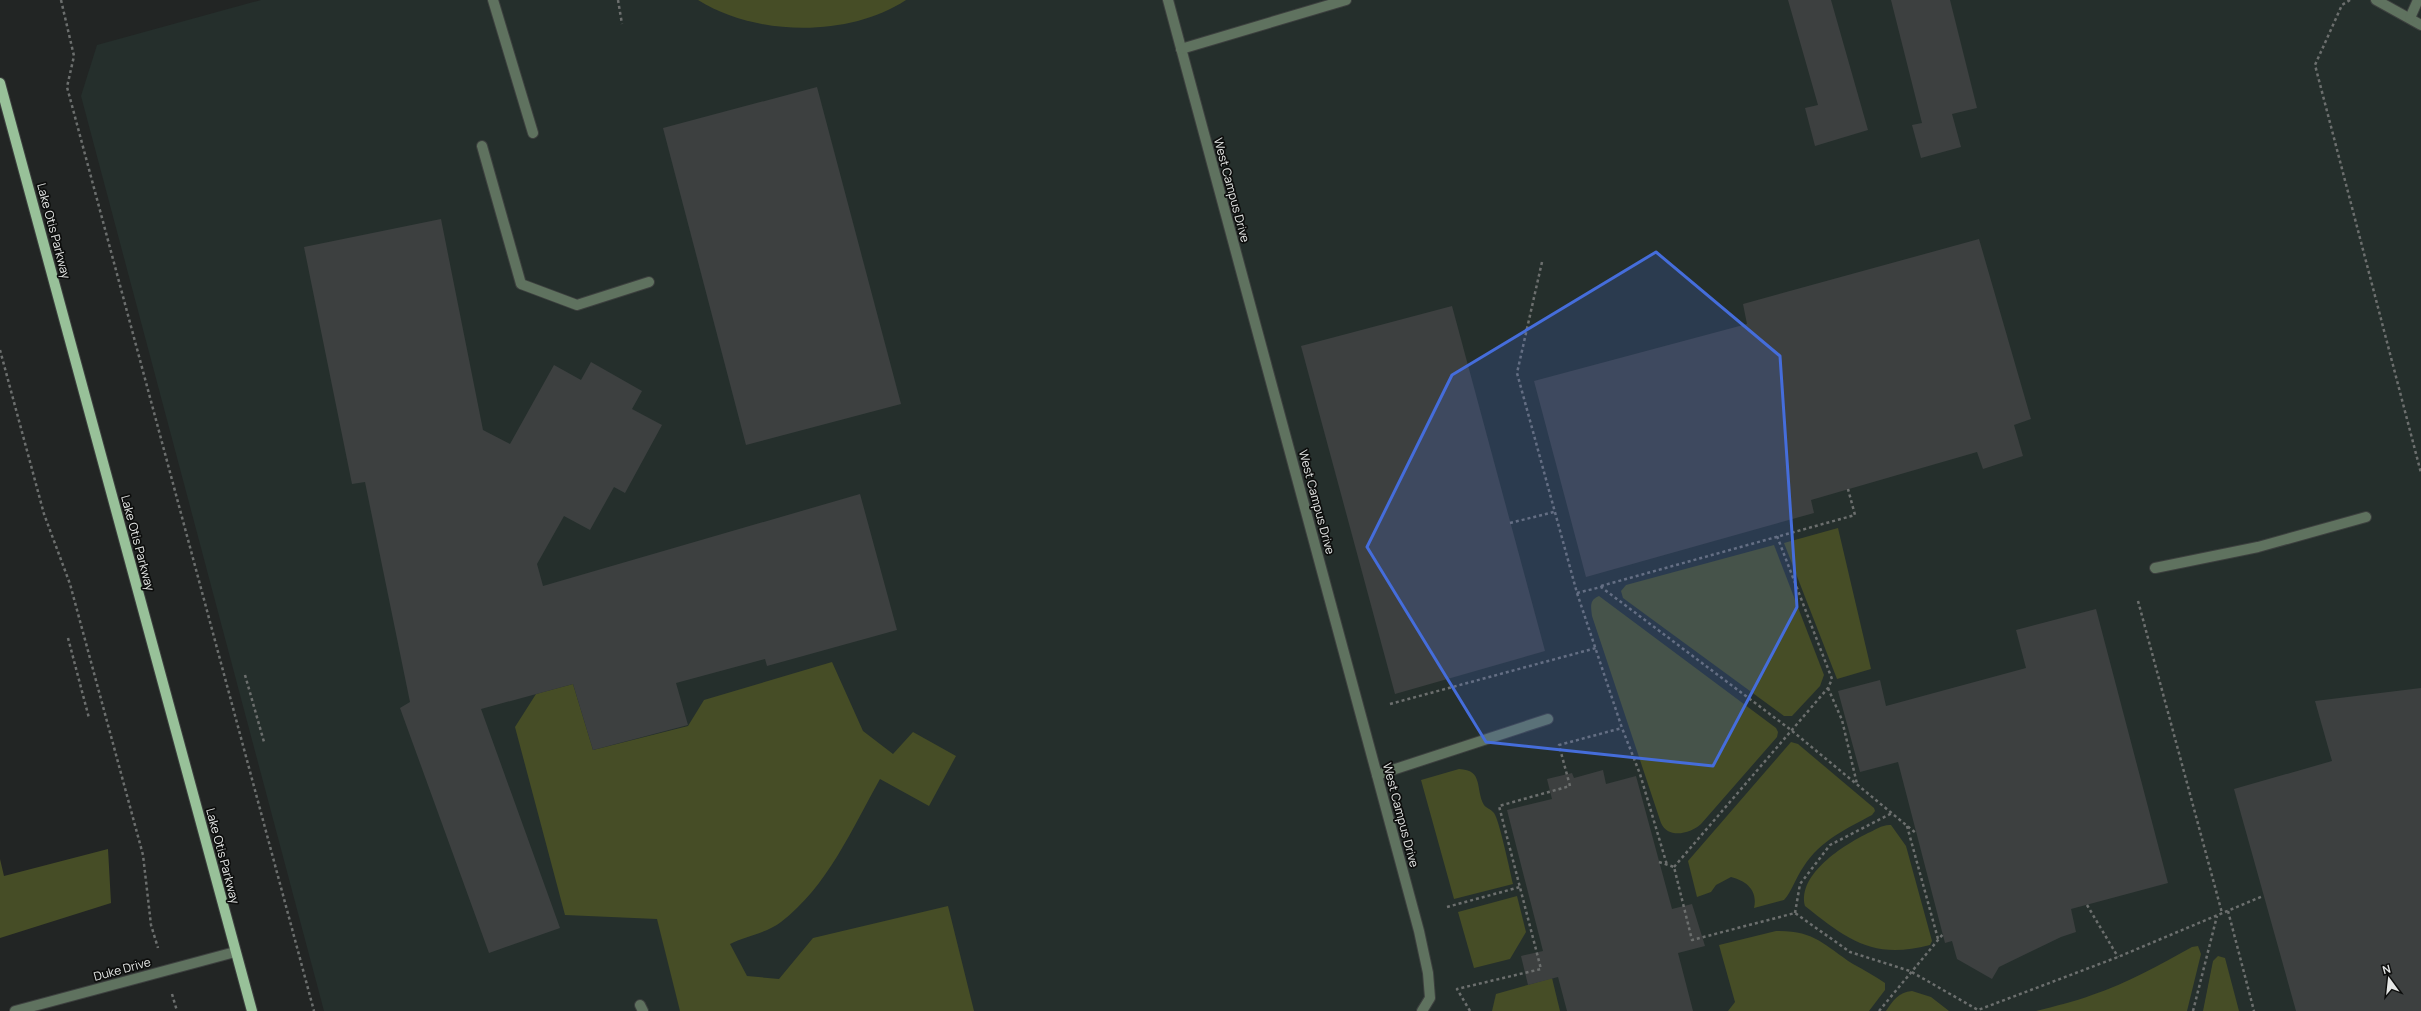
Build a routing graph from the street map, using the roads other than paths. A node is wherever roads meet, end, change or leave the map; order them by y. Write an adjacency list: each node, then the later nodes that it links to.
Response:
1 (494, 0): 10 (street)
2 (1168, 0): 8 (street, West Campus Drive)
3 (1346, 0): 8 (street)
4 (2376, 0): 6 (street)
5 (2418, 0): 6 (street)
6 (2410, 18): 7 (street)
7 (2421, 25)
8 (1181, 49): 16 (street, West Campus Drive)
9 (0, 83): 17 (main road, Lake Otis Parkway)
10 (533, 133)
11 (482, 146): 12 (street)
12 (649, 282)
13 (2366, 517): 14 (street)
14 (2155, 568)
15 (1548, 719): 16 (street)
16 (1376, 775): 20 (street, West Campus Drive)
17 (236, 952): 18 (street, Duke Drive); 19 (main road, Lake Otis Parkway)
18 (15, 1011)
19 (252, 1011)
20 (1422, 1011)

